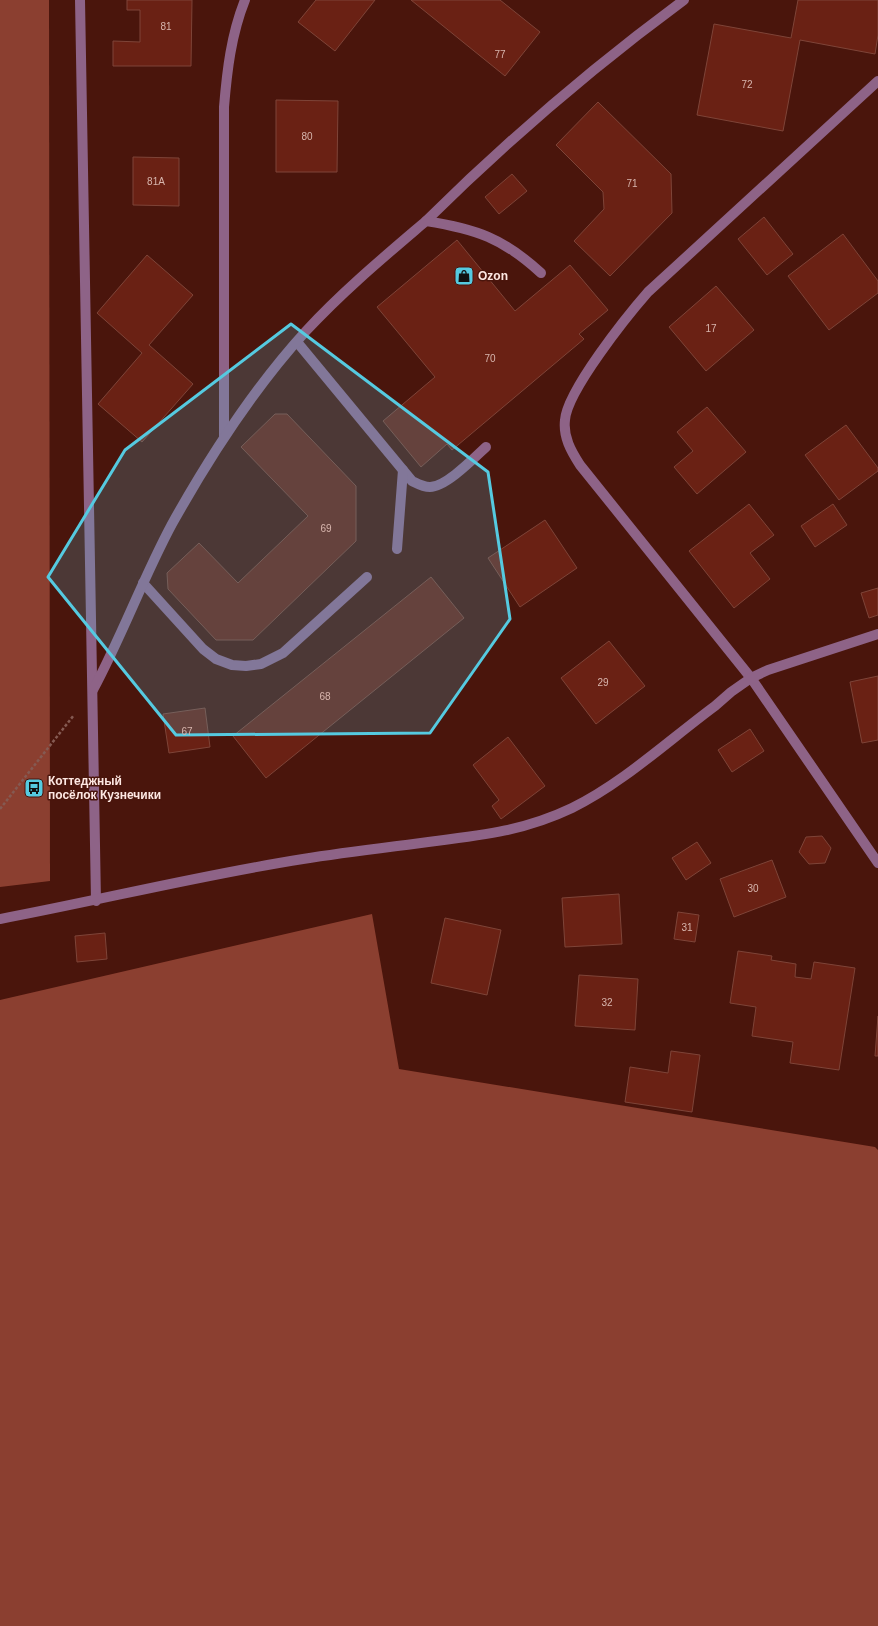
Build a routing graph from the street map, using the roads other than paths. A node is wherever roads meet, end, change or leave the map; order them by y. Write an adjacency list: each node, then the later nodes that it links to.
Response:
1 (80, 0): 16 (street)
2 (245, 0): 8 (street)
3 (684, 0): 5 (street)
4 (878, 81): 15 (street)
5 (426, 221): 6 (street); 7 (street)
6 (541, 273)
7 (296, 342): 8 (street); 10 (street)
8 (224, 437): 13 (street)
9 (486, 447): 10 (street)
10 (403, 470): 11 (street)
11 (397, 549)
12 (367, 577): 13 (street)
13 (143, 583): 16 (street)
14 (878, 634): 15 (street)
15 (751, 678): 17 (street); 18 (street)
16 (93, 691): 18 (street)
17 (878, 863)
18 (96, 901): 19 (street)
19 (0, 919)

